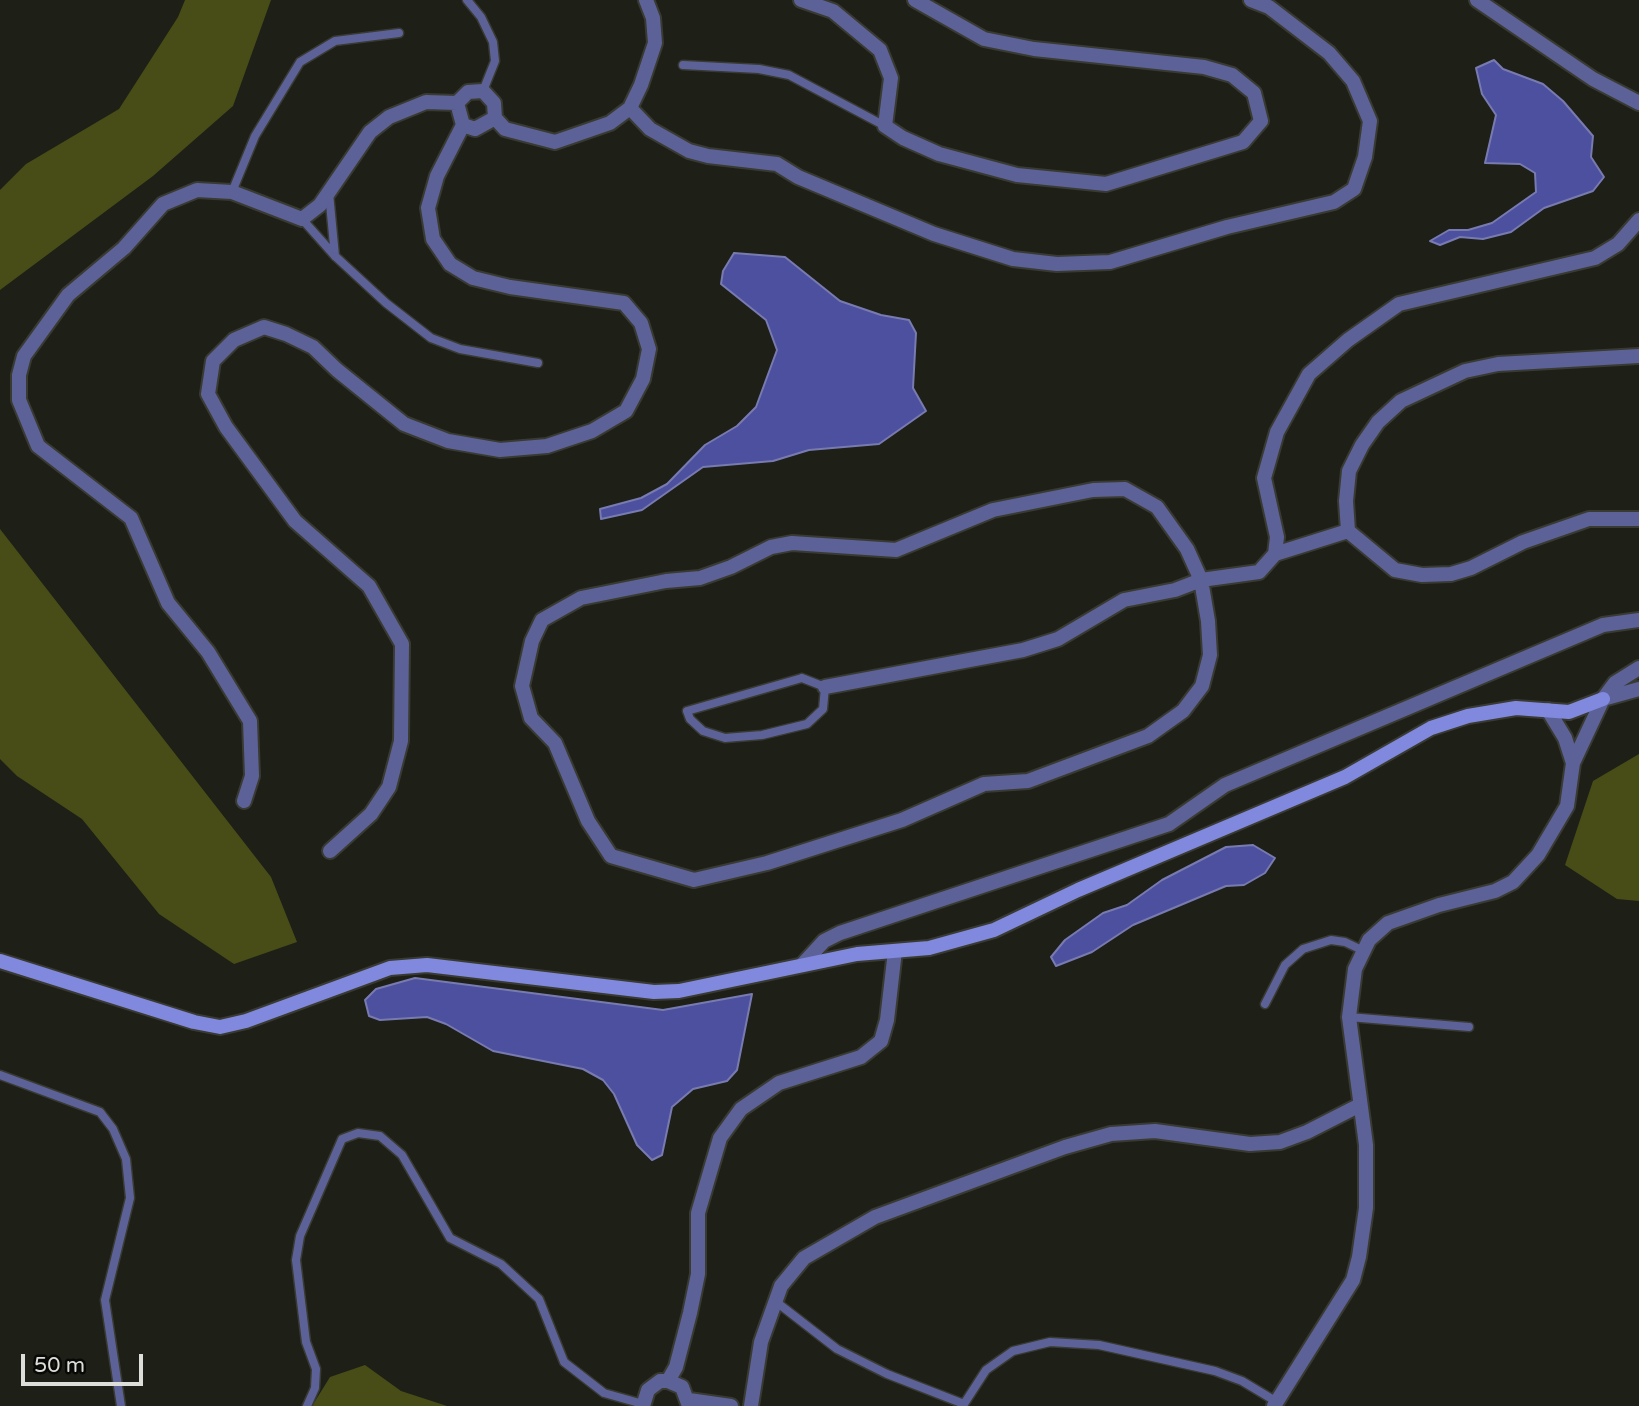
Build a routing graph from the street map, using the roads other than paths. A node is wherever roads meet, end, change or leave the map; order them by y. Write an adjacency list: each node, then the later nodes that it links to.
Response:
1 (467, 0): 9 (lane)
2 (646, 0): 12 (street)
3 (801, 0): 15 (street)
4 (915, 0): 15 (street)
5 (1251, 0): 12 (street)
6 (1477, 0): 11 (street)
7 (399, 33): 17 (lane)
8 (683, 65): 15 (lane)
9 (482, 91): 10 (street); 13 (street)
10 (457, 103): 14 (street); 16 (street)
11 (1639, 103)
12 (629, 108): 13 (street)
13 (495, 118): 14 (street)
14 (463, 125): 35 (street)
15 (885, 126)
16 (328, 189): 18 (street); 20 (lane)
17 (232, 192): 18 (street); 34 (street)
18 (302, 219): 20 (lane)
19 (1639, 219): 25 (street)
20 (335, 256): 22 (lane)
21 (1639, 356): 24 (street)
22 (538, 363)
23 (1639, 519): 24 (street)
24 (1348, 531): 25 (street)
25 (1275, 554): 26 (street)
26 (1201, 580): 26 (street); 29 (street)
27 (1639, 620): 39 (street)
28 (1639, 668): 31 (street)
29 (825, 687): 29 (lane)
30 (1639, 690): 31 (street)
31 (1603, 699): 32 (street); 33 (street)
32 (1548, 710): 33 (street); 36 (street)
33 (1573, 763): 37 (street)
34 (244, 801)
35 (330, 851)
36 (895, 951): 39 (street); 46 (street)
37 (1364, 951): 40 (lane); 41 (street)
38 (0, 961): 39 (street)
39 (802, 965)
40 (1265, 1004)
41 (1349, 1017): 42 (lane); 44 (street)
42 (1469, 1027)
43 (0, 1075): 50 (lane)
44 (1360, 1105): 45 (street); 48 (street)
45 (775, 1301): 48 (lane); 53 (street)
46 (668, 1381): 47 (street); 49 (street)
47 (689, 1403): 52 (street)
48 (1275, 1404)
49 (643, 1405): 51 (lane)
50 (121, 1406)
51 (307, 1406)
52 (731, 1406)
53 (751, 1406)

